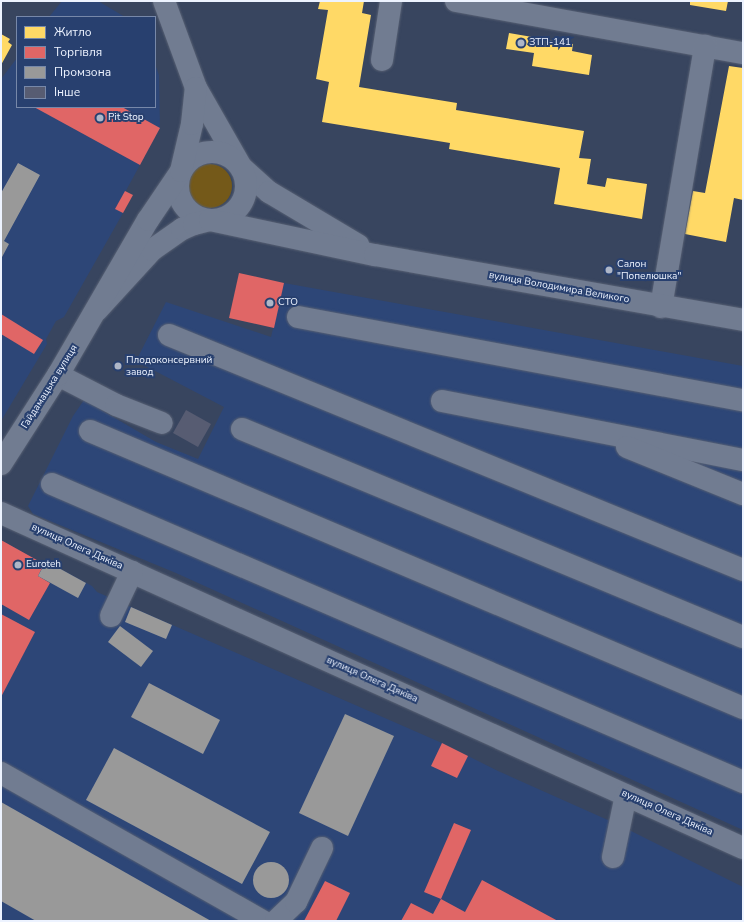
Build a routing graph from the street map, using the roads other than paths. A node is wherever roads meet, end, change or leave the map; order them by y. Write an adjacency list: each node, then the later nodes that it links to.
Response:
1 (164, 1): 7 (street, вулиця Володимира Великого)
2 (391, 1): 6 (street)
3 (456, 1): 4 (street)
4 (705, 46): 5 (street); 12 (street)
5 (743, 53)
6 (382, 60)
7 (196, 88): 8 (street, вулиця Володимира Великого); 9 (street, вулиця Володимира Великого)
8 (241, 168): 9 (street); 10 (street); 11 (street, вулиця Володимира Великого)
9 (181, 171): 10 (street); 13 (street, Гайдамацька вулиця)
10 (210, 220): 11 (street, вулиця Володимира Великого); 13 (street, Гайдамацька вулиця)
11 (375, 255): 12 (street, вулиця Володимира Великого)
12 (661, 307): 15 (street, вулиця Володимира Великого)
13 (97, 310): 17 (street, Гайдамацька вулиця)
14 (298, 317): 18 (street)
15 (743, 320)
16 (169, 336): 29 (street)
17 (58, 375): 20 (street); 25 (street, Гайдамацька вулиця)
18 (743, 400)
19 (442, 401): 21 (street)
20 (162, 423)
21 (577, 428): 24 (street); 27 (street)
22 (242, 429): 32 (street)
23 (90, 431): 33 (street)
24 (743, 460)
25 (1, 464)
26 (52, 484): 35 (street)
27 (743, 494)
28 (1, 513): 30 (street, вулиця Олега Дяківа)
29 (743, 570)
30 (132, 572): 31 (street); 36 (street, вулиця Олега Дяківа)
31 (111, 616)
32 (743, 637)
33 (743, 708)
34 (1, 773): 40 (street)
35 (743, 782)
36 (626, 795): 38 (street, вулиця Олега Дяківа); 39 (street)
37 (322, 848): 41 (street)
38 (743, 848)
39 (613, 857)
40 (263, 921)
41 (276, 921)

